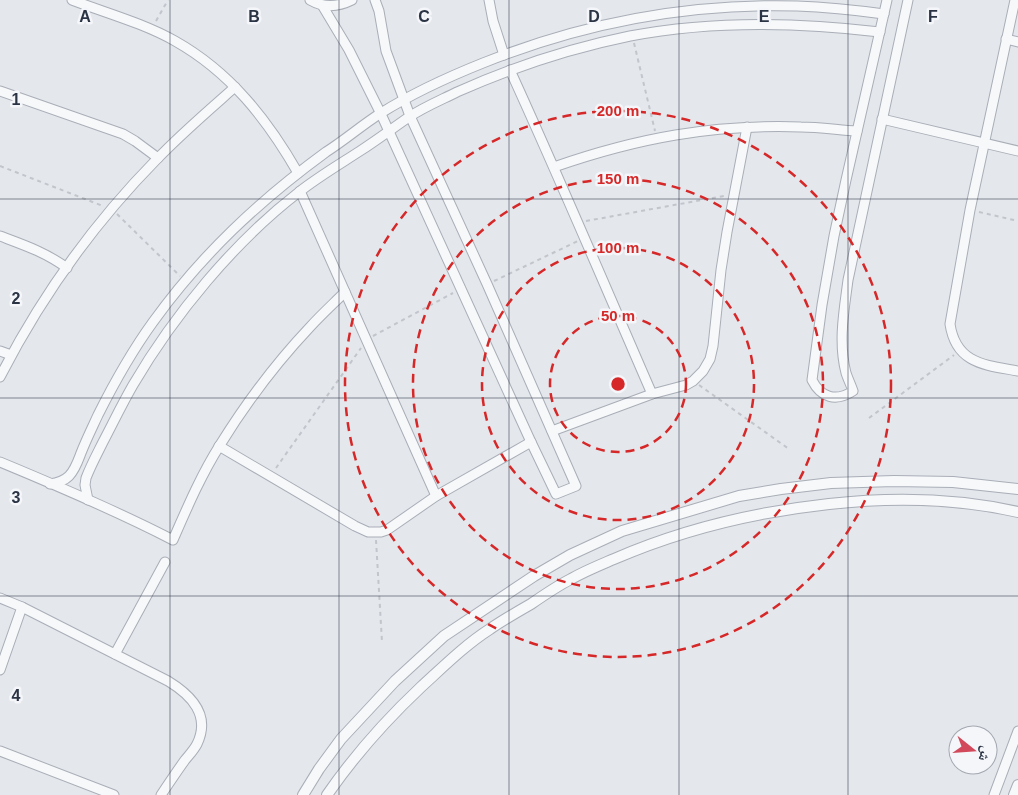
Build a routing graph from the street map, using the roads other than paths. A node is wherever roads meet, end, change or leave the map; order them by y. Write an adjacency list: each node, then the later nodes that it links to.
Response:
1 (72, 0): 16 (street)
2 (310, 0): 9 (street)
3 (352, 0): 9 (street)
4 (375, 0): 18 (street)
5 (489, 0): 14 (street)
6 (887, 0): 10 (street)
7 (908, 0): 21 (street)
8 (1015, 0): 12 (street)
9 (322, 5): 19 (street)
10 (884, 14): 11 (street); 14 (street)
11 (880, 32): 15 (street); 24 (street)
12 (1006, 40): 13 (street); 25 (street)
13 (1018, 42)
14 (504, 55): 18 (street)
15 (510, 70): 20 (street); 28 (street)
16 (235, 87): 27 (street); 29 (street)
17 (0, 91): 27 (street)
18 (404, 100): 19 (street); 20 (street)
19 (381, 114): 23 (street); 29 (street)
20 (410, 116): 23 (street); 39 (street)
21 (882, 119): 24 (street); 25 (street)
22 (748, 127): 24 (street); 28 (street); 38 (street)
23 (389, 131): 30 (street); 40 (street)
24 (857, 132)
25 (984, 143): 26 (street); 36 (street)
26 (1018, 151)
27 (158, 158): 32 (street)
28 (554, 167): 38 (street)
29 (298, 173): 42 (street)
30 (300, 191): 33 (street); 43 (street)
31 (0, 236): 32 (street)
32 (66, 268): 35 (street)
33 (345, 292): 41 (street); 47 (street)
34 (0, 351): 35 (street)
35 (11, 355): 37 (street)
36 (1018, 371)
37 (0, 377)
38 (652, 394): 39 (street)
39 (552, 431): 40 (street)
40 (531, 442): 47 (street)
41 (219, 446): 47 (street); 48 (street)
42 (83, 448): 43 (street); 45 (street)
43 (97, 454): 48 (street)
44 (0, 462): 45 (street)
45 (50, 484): 48 (street)
46 (1018, 489): 60 (street)
47 (436, 496)
48 (88, 500)
49 (1018, 512): 61 (street)
50 (165, 562): 53 (street)
51 (0, 598): 52 (street)
52 (22, 607): 53 (street); 54 (street)
53 (115, 654): 59 (street)
54 (0, 670)
55 (1018, 731): 62 (street)
56 (0, 752): 58 (street)
57 (1018, 785): 63 (street)
58 (114, 795)
59 (161, 795)
60 (303, 795)
61 (327, 795)
62 (994, 795)
63 (1014, 795)

